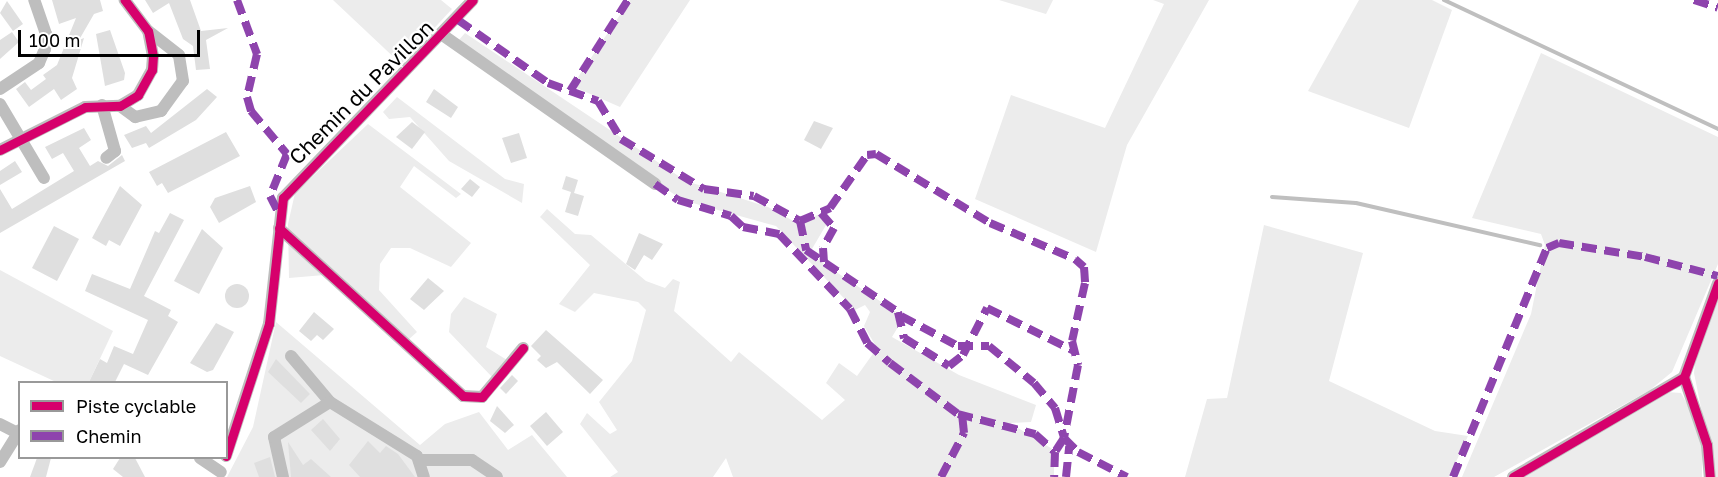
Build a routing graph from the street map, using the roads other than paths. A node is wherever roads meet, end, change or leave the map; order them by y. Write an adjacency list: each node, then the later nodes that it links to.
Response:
1 (34, 0): 6 (street)
2 (125, 0): 4 (street)
3 (473, 0): 5 (street, Chemin du Pavillon)
4 (148, 31): 9 (street); 9 (street)
5 (444, 36): 14 (street); 15 (street, Chemin du Pavillon)
6 (0, 89)
7 (0, 104): 10 (street)
8 (102, 105): 9 (street); 10 (street); 12 (street)
9 (120, 106)
10 (23, 138): 11 (street); 13 (street)
11 (0, 150)
12 (106, 158)
13 (44, 178)
14 (655, 184)
15 (279, 228): 17 (street); 24 (street, Chemin du Pavillon)
16 (1718, 283): 19 (street)
17 (523, 348)
18 (291, 356): 20 (street)
19 (1684, 377): 33 (street); 34 (street)
20 (330, 402): 27 (street); 30 (street)
21 (0, 424): 22 (street)
22 (18, 432)
23 (18, 434): 28 (street)
24 (228, 451)
25 (201, 459): 29 (street)
26 (225, 459): 29 (street, Chemin du Pavillon)
27 (419, 460): 31 (street); 32 (street)
28 (0, 462)
29 (220, 474)
30 (283, 477)
31 (424, 477)
32 (497, 477)
33 (1513, 477)
34 (1710, 477)

